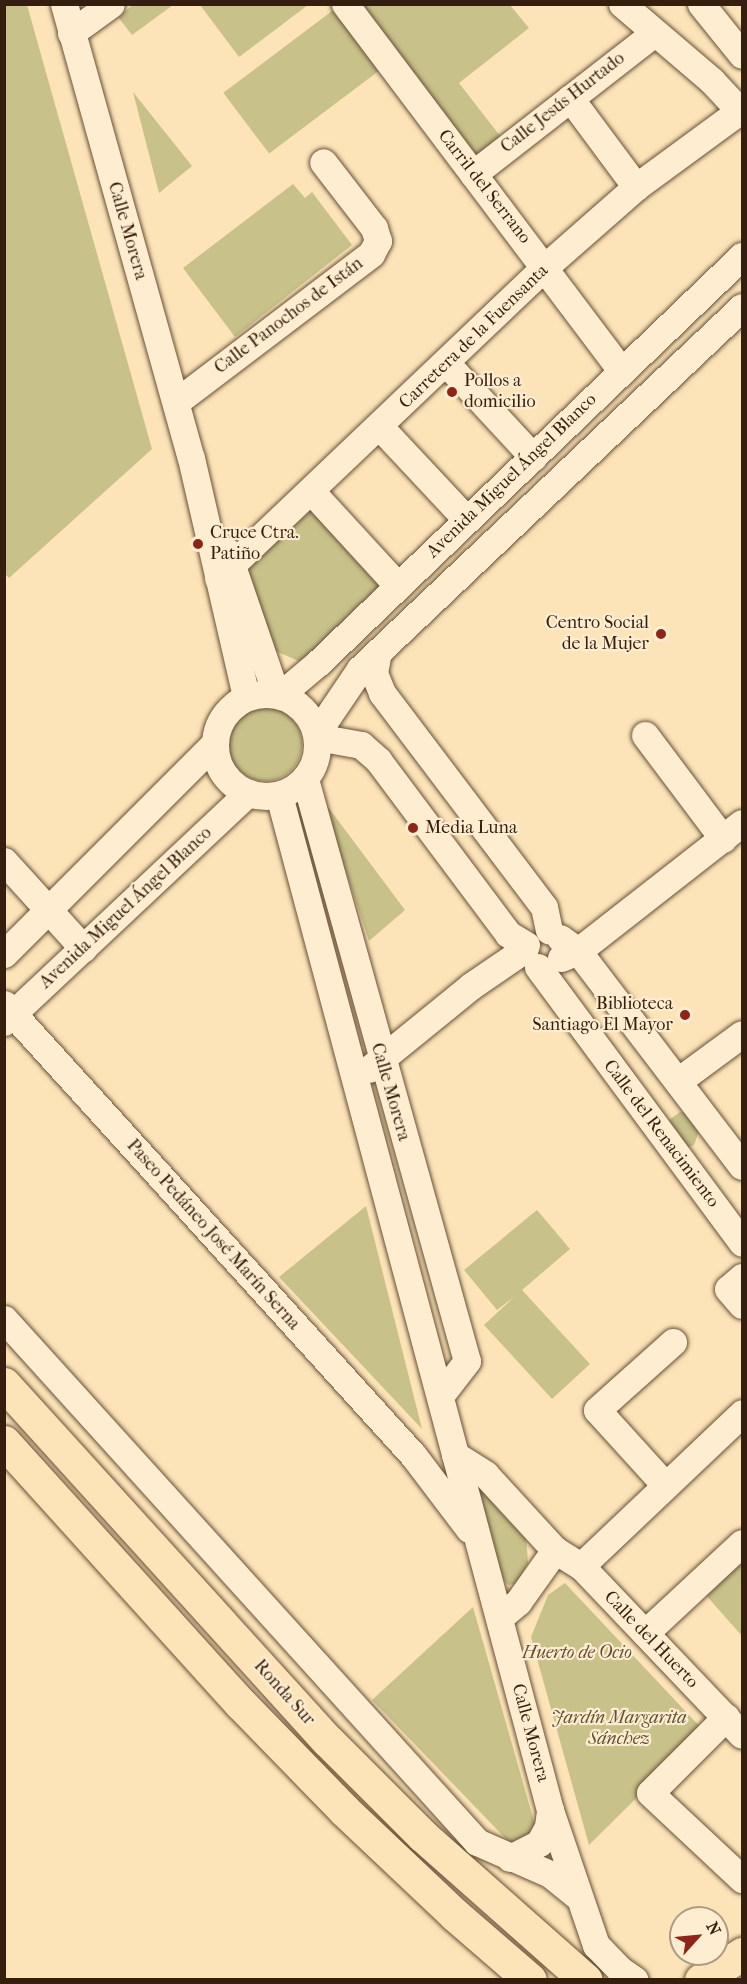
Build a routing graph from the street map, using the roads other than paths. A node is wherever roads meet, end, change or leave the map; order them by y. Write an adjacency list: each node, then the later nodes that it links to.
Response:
1 (64, 4): 6 (street, Calle Morera)
2 (111, 4): 6 (street)
3 (345, 4): 12 (street, Carril del Serrano)
4 (622, 4): 7 (street)
5 (701, 4): 8 (street)
6 (71, 33): 20 (street, Calle Morera)
7 (654, 33): 9 (street, Calle Jesús Hurtado); 10 (street)
8 (742, 55)
9 (566, 101): 12 (street, Calle Jesús Hurtado); 13 (street)
10 (741, 110): 13 (street, Carretera de la Fuensanta)
11 (323, 162): 20 (street, Calle Panochos de Istán)
12 (473, 174): 15 (street, Carril del Serrano)
13 (636, 187): 15 (street, Carretera de la Fuensanta)
14 (742, 255): 16 (street, Avenida Miguel Ángel Blanco)
15 (545, 267): 18 (street, Carretera de la Fuensanta); 19 (street, Carril del Serrano)
16 (703, 294): 17 (street); 19 (street, Avenida Miguel Ángel Blanco)
17 (735, 314): 27 (street, Avenida Miguel Ángel Blanco)
18 (447, 364): 21 (street, Carretera de la Fuensanta); 22 (street)
19 (622, 371): 22 (street, Avenida Miguel Ángel Blanco)
20 (176, 402): 26 (street, Calle Morera)
21 (380, 428): 23 (street, Carretera de la Fuensanta); 24 (street)
22 (533, 457): 24 (street, Avenida Miguel Ángel Blanco)
23 (311, 491): 26 (street, Carretera de la Fuensanta); 28 (street)
24 (467, 520): 25 (street, Avenida Miguel Ángel Blanco)
25 (426, 560): 27 (street); 28 (street, Avenida Miguel Ángel Blanco)
26 (226, 573): 30 (street, Calle Morera); 33 (street, Calle Morera)
27 (450, 585): 29 (street, Avenida Miguel Ángel Blanco)
28 (398, 586): 31 (street, Avenida Miguel Ángel Blanco)
29 (378, 652): 34 (street, Avenida Miguel Ángel Blanco); 44 (street, Calle del Renacimiento)
30 (264, 655): 31 (street); 32 (street, Calle Morera)
31 (318, 663): 32 (street, Avenida Miguel Ángel Blanco)
32 (278, 695): 33 (street); 34 (street)
33 (246, 697): 36 (street)
34 (316, 735): 37 (street); 44 (street, Calle del Renacimiento)
35 (645, 735): 40 (street)
36 (214, 744): 38 (street); 42 (street)
37 (305, 779): 39 (street); 48 (street, Calle Morera)
38 (248, 793): 39 (street); 43 (street, Avenida Miguel Ángel Blanco)
39 (279, 795): 49 (street, Calle Morera)
40 (733, 831): 44 (street)
41 (4, 861): 42 (street)
42 (49, 910): 43 (street); 45 (street)
43 (83, 948): 46 (street, Avenida Miguel Ángel Blanco)
44 (548, 948): 48 (street); 50 (street, Calle del Renacimiento); 51 (street, Calle del Renacimiento)
45 (4, 954)
46 (8, 1014): 60 (street, Paseo Pedáneo José Marín Serna)
47 (742, 1034): 50 (street)
48 (381, 1060): 49 (street); 57 (street, Calle Morera)
49 (355, 1081): 57 (street, Calle Morera)
50 (683, 1087): 51 (street); 52 (street, Calle del Renacimiento)
51 (653, 1122): 53 (street, Calle del Renacimiento)
52 (742, 1166)
53 (742, 1243)
54 (4, 1319): 71 (street)
55 (672, 1342): 62 (street)
56 (4, 1384): 77 (main road, Ronda Sur)
57 (440, 1396): 61 (street, Calle Morera)
58 (742, 1413): 62 (street)
59 (4, 1442): 76 (main road, Ronda Sur)
60 (413, 1455): 61 (street); 63 (street, Paseo Pedáneo José Marín Serna)
61 (455, 1455): 63 (street, Calle Morera); 65 (street, Calle del Huerto)
62 (665, 1485): 66 (street)
63 (479, 1542): 67 (street, Calle Morera)
64 (742, 1543): 68 (street)
65 (555, 1550): 66 (street, Calle del Huerto); 67 (street)
66 (580, 1566): 68 (street, Calle del Huerto)
67 (499, 1618): 70 (street, Calle Morera)
68 (645, 1634): 69 (street, Calle del Huerto)
69 (734, 1726): 72 (street)
70 (550, 1810): 71 (street); 73 (street, Calle Morera)
71 (510, 1858): 73 (street)
72 (742, 1879)
73 (577, 1896): 75 (street, Calle Morera)
74 (742, 1953): 78 (main road)
75 (629, 1977)
76 (530, 1980)
77 (586, 1980)
78 (701, 1980)

